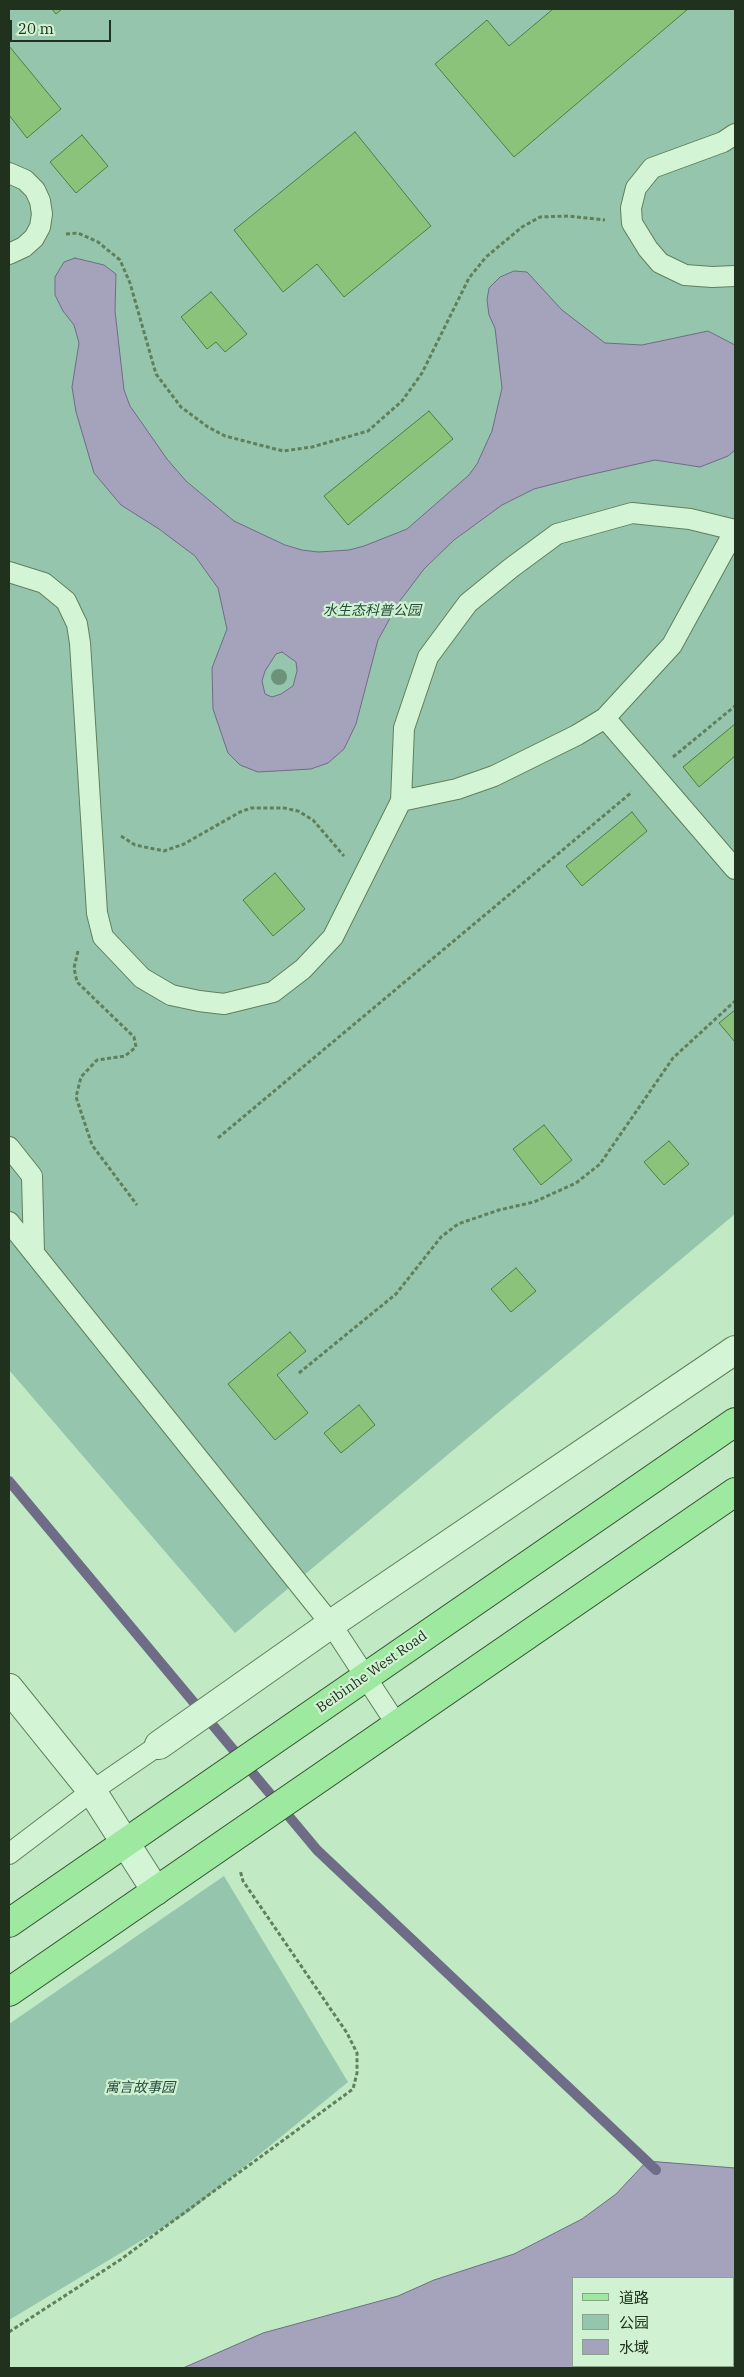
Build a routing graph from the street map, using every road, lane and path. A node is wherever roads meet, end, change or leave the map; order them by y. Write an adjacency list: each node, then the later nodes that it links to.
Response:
1 (735, 134): 3 (lane)
2 (9, 173): 4 (lane)
3 (632, 223): 4 (path); 6 (lane)
4 (34, 238): 5 (lane)
5 (9, 254)
6 (735, 276)
7 (735, 530): 10 (lane); 12 (lane)
8 (9, 572): 13 (lane)
9 (735, 706): 11 (path)
10 (605, 718): 11 (lane); 12 (lane)
11 (653, 774): 14 (lane); 18 (path)
12 (401, 801): 15 (lane)
13 (91, 817): 15 (path); 16 (lane)
14 (735, 869)
15 (363, 879): 16 (lane)
16 (102, 937): 20 (path)
17 (735, 1001): 24 (path)
18 (218, 1138)
19 (9, 1147): 22 (lane)
20 (138, 1205)
21 (9, 1222): 22 (lane)
22 (34, 1253): 27 (lane)
23 (735, 1350): 27 (street)
24 (299, 1373)
25 (735, 1422): 28 (main road, Beibinhe West Road)
26 (735, 1492): 30 (main road)
27 (331, 1624): 28 (lane); 31 (street)
28 (366, 1677): 30 (lane); 34 (main road, Beibinhe West Road)
29 (9, 1688): 32 (street)
30 (397, 1726): 33 (main road)
31 (159, 1745): 32 (lane)
32 (92, 1791): 34 (street); 35 (lane)
33 (234, 1837): 36 (main road); 39 (path)
34 (125, 1844): 36 (street); 37 (main road, Beibinhe West Road)
35 (9, 1854)
36 (156, 1891): 38 (main road)
37 (9, 1923)
38 (9, 1992)
39 (9, 2332)

